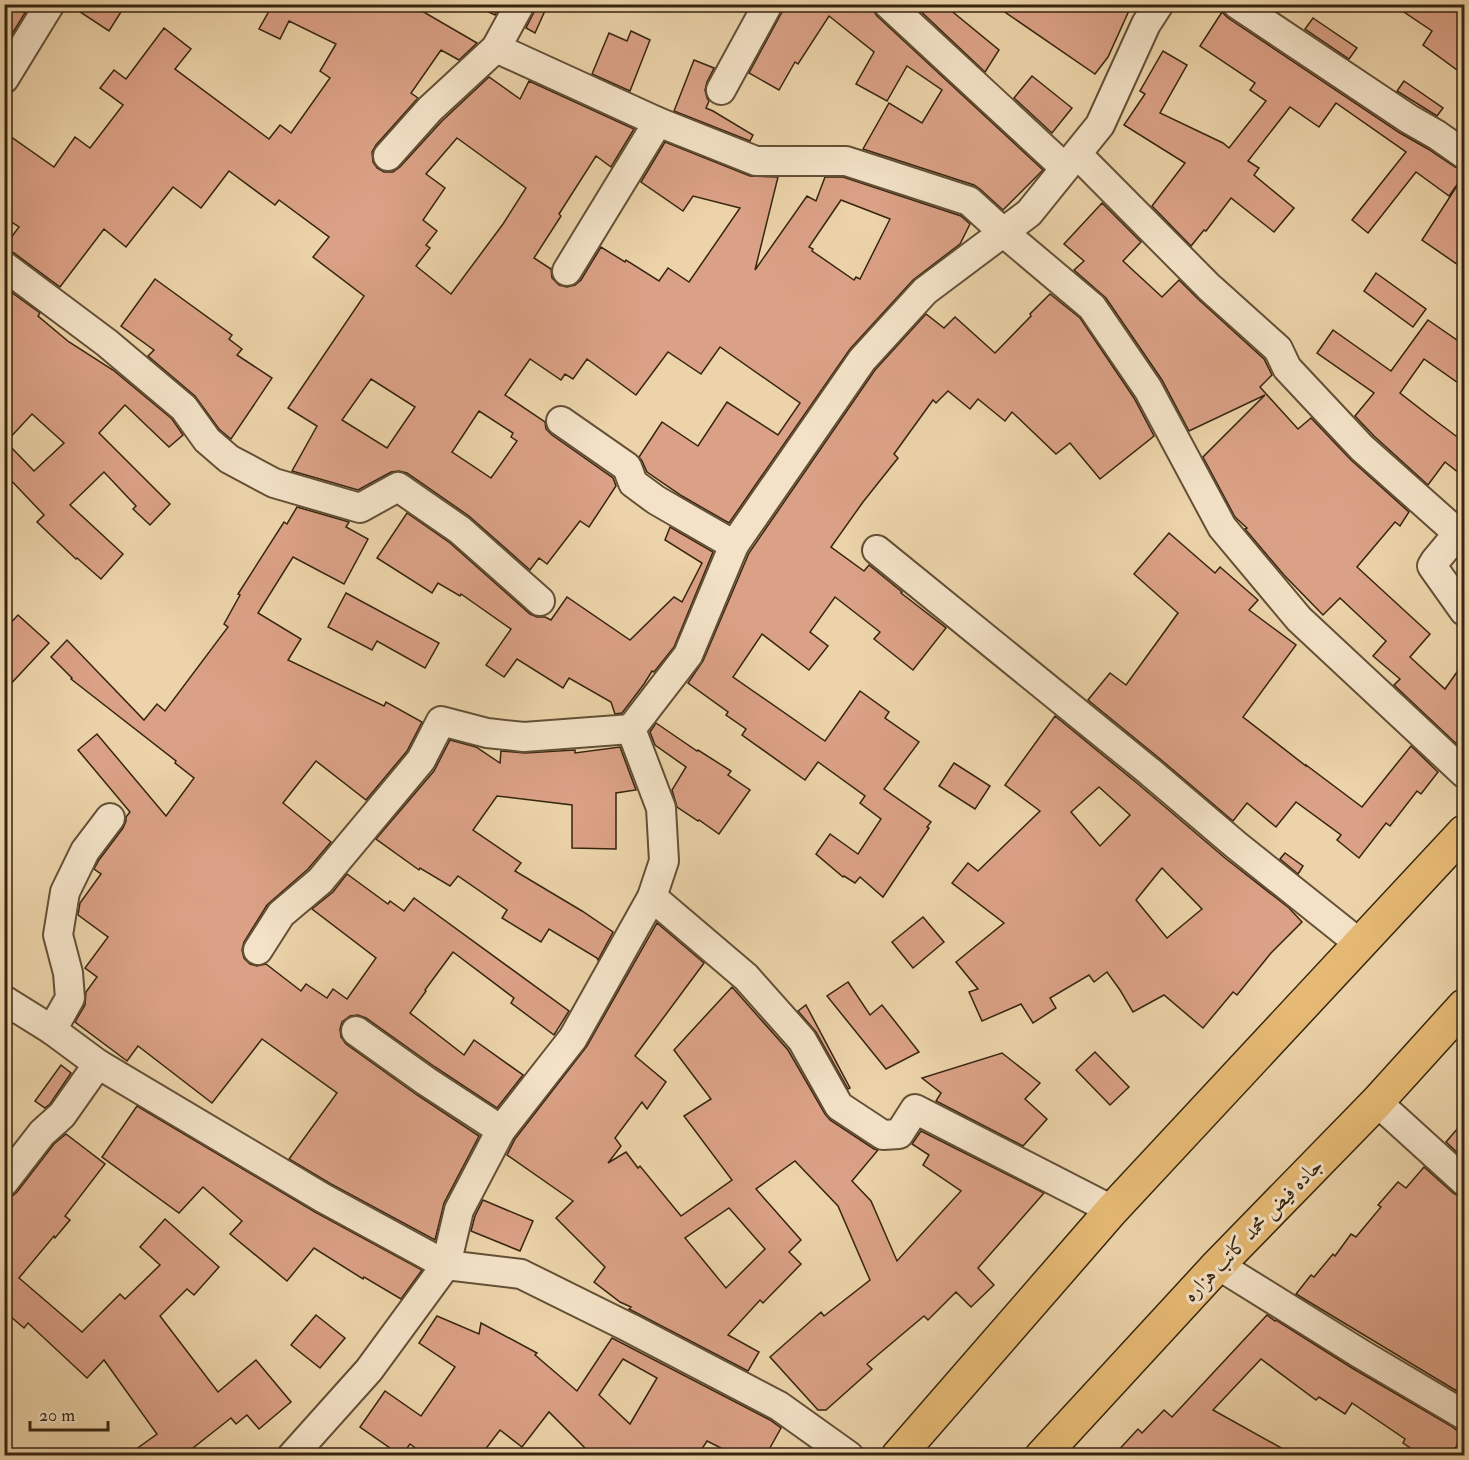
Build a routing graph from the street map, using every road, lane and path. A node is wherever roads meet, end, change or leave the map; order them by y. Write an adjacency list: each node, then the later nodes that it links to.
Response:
1 (50, 4): 8 (street)
2 (520, 4): 7 (street)
3 (768, 4): 9 (street)
4 (888, 4): 13 (street)
5 (1159, 4): 13 (street)
6 (1237, 4): 11 (street)
7 (496, 48): 10 (street); 12 (street)
8 (4, 80)
9 (721, 90)
10 (658, 122): 14 (street); 16 (street)
11 (1464, 154)
12 (388, 156)
13 (1071, 161): 14 (street); 21 (street)
14 (1003, 232): 18 (street); 23 (street)
15 (4, 266): 20 (street)
16 (567, 271)
17 (561, 421): 18 (street)
18 (734, 545): 22 (street)
19 (877, 550): 27 (street)
20 (540, 601)
21 (1464, 611)
22 (632, 729): 26 (street); 28 (street)
23 (1464, 773)
24 (110, 819): 31 (street)
25 (1464, 832): 27 (main road)
26 (652, 897): 35 (street); 38 (street)
27 (1360, 944): 38 (main road)
28 (258, 950)
29 (4, 1000): 31 (street)
30 (1464, 1006): 34 (main road, جاده فیض محمد کاتب هزاره)
31 (52, 1030): 33 (street)
32 (356, 1031): 35 (street)
33 (98, 1064): 37 (street); 39 (street)
34 (1377, 1102): 36 (street); 40 (main road, جاده فیض محمد کاتب هزاره)
35 (501, 1130): 39 (street)
36 (1464, 1181)
37 (4, 1182)
38 (1112, 1210): 44 (main road)
39 (446, 1265): 42 (street); 43 (street)
40 (1218, 1265): 41 (street); 45 (main road, جاده فیض محمد کاتب هزاره)
41 (1464, 1415)
42 (292, 1455)
43 (849, 1455)
44 (898, 1455)
45 (1042, 1455)

